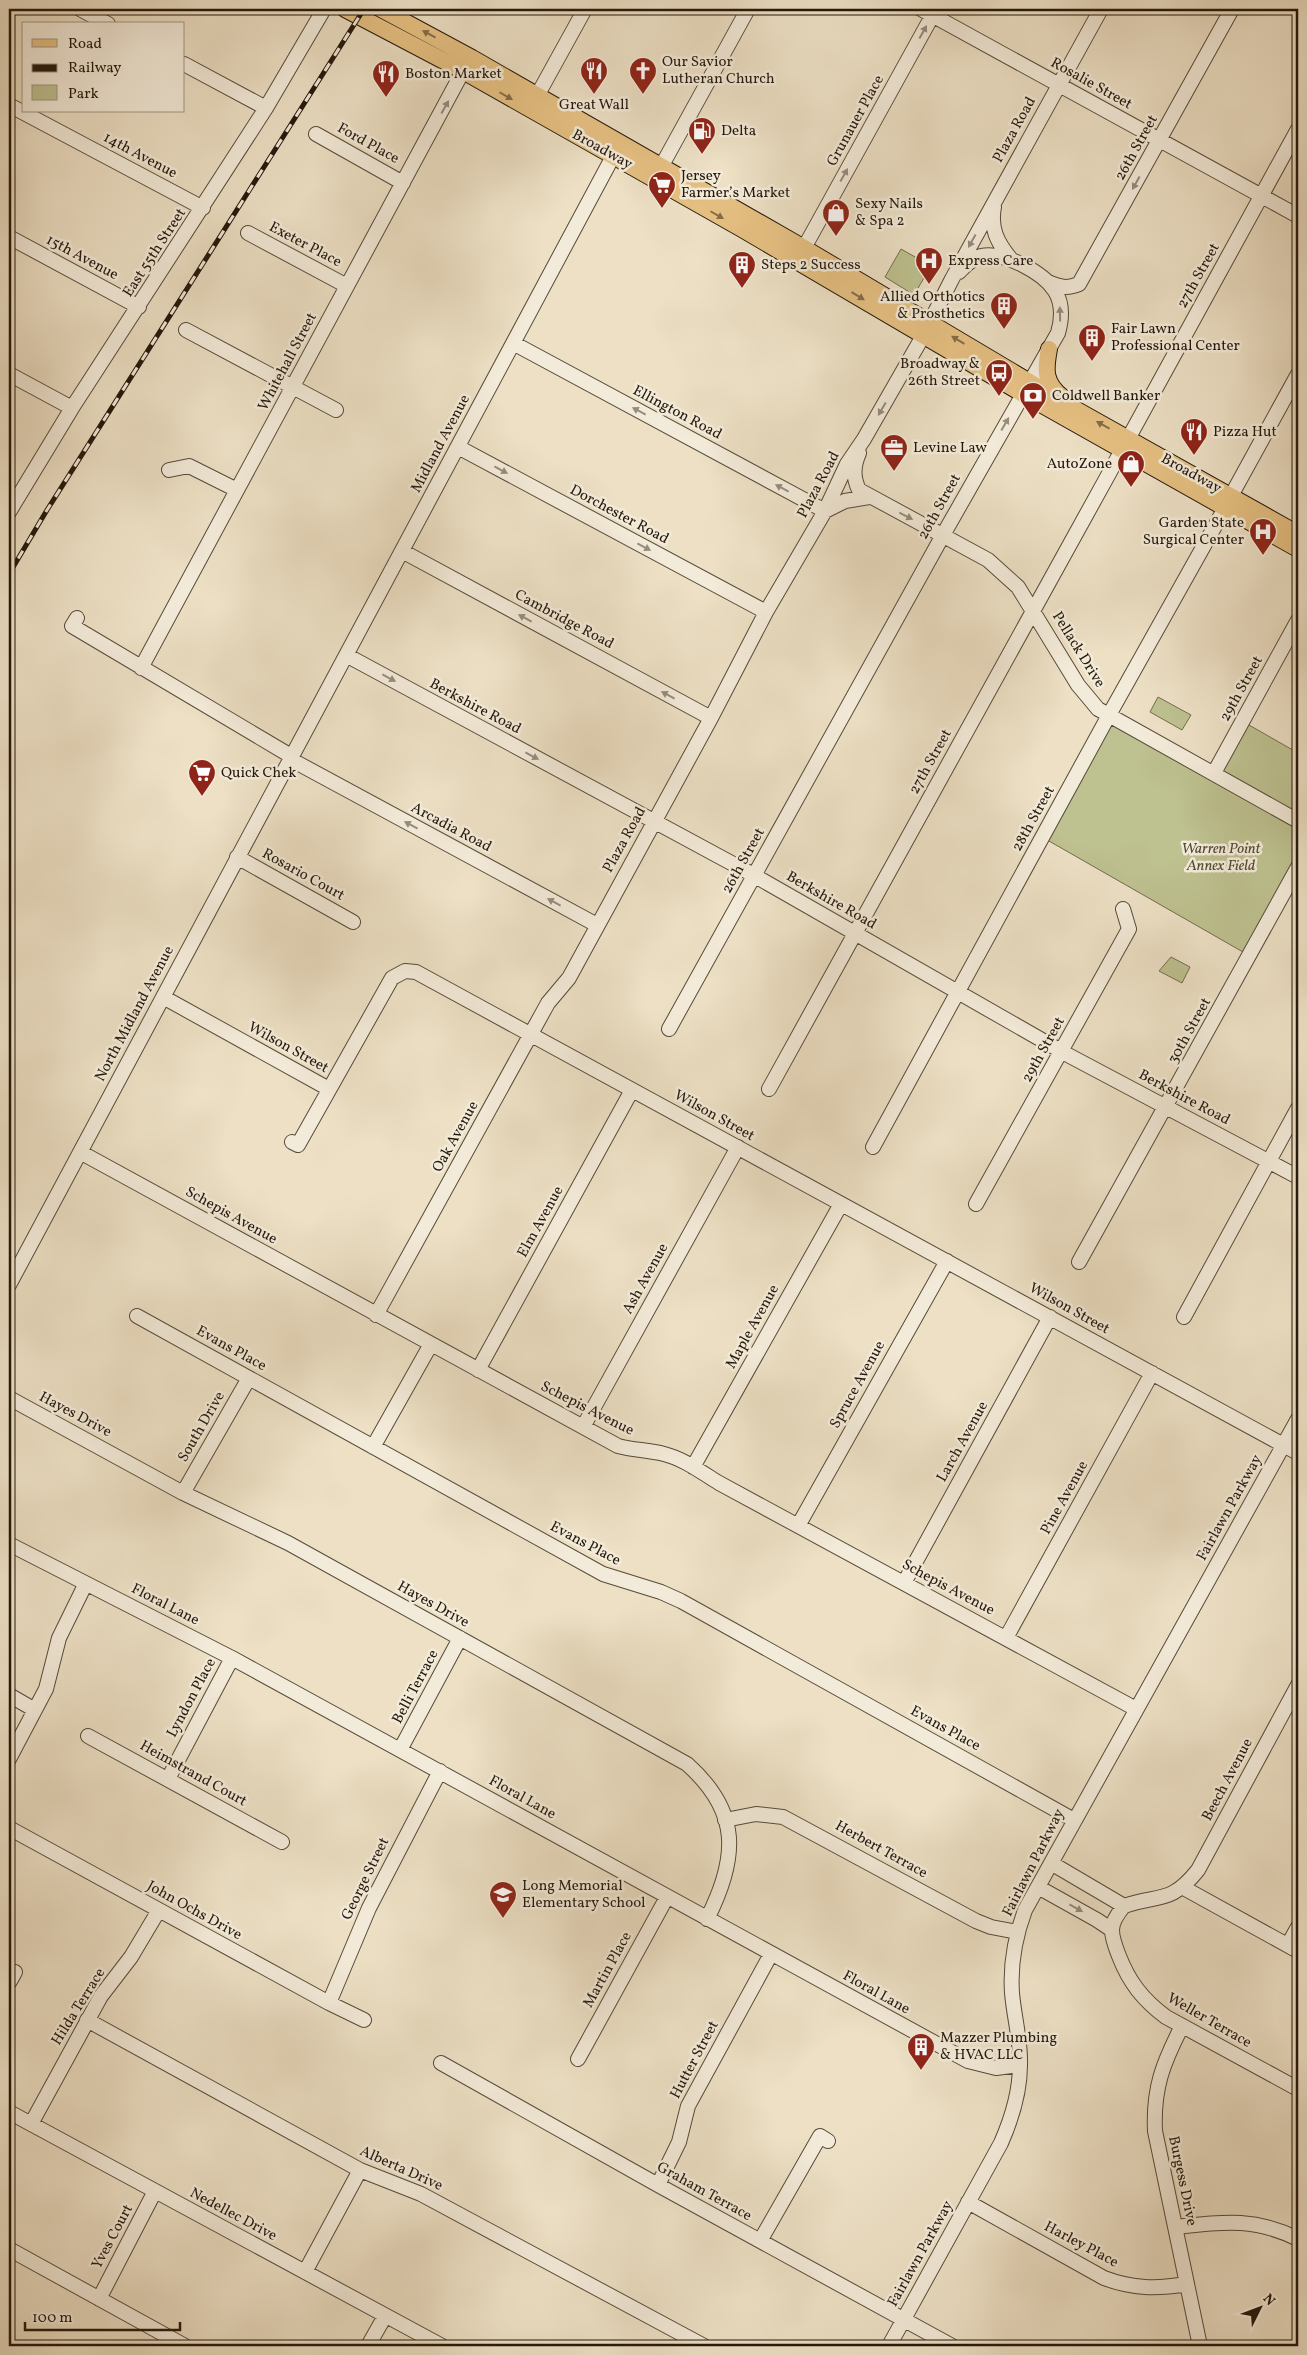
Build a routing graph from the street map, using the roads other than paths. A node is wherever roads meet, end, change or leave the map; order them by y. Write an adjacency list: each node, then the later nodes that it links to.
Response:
1 (80, 9): 10 (street)
2 (324, 9): 16 (street, East 55th Street)
3 (345, 9): 12 (main road, Broadway)
4 (381, 9): 14 (main road, Broadway, one-way to 4)
5 (585, 9): 14 (street)
6 (748, 9): 23 (street)
7 (1100, 9): 13 (street, Plaza Road)
8 (1232, 9): 21 (street, 26th Street)
9 (930, 11): 13 (street, Rosalie Street); 31 (street, Grunauer Place, one-way to 9)
10 (104, 22)
11 (185, 65): 16 (street)
12 (464, 71): 22 (main road, Broadway, one-way to 22); 24 (street, Whitehall Street, one-way to 12)
13 (1059, 85): 21 (street, Rosalie Street); 26 (street, Plaza Road)
14 (537, 96): 22 (main road, Broadway)
15 (9, 105): 17 (street, 14th Avenue)
16 (266, 108): 27 (street, East 55th Street)
17 (22, 112)
18 (22, 112): 27 (street, 14th Avenue)
19 (1298, 129): 25 (street, 27th Street)
20 (316, 134): 24 (street, Ford Place)
21 (1160, 140): 25 (street, Rosalie Street); 34 (street, 26th Street, one-way to 34)
22 (617, 150): 23 (main road, Broadway); 38 (main road, Broadway, one-way to 38); 39 (street, Midland Avenue)
23 (661, 167): 31 (main road, Broadway)
24 (403, 183): 35 (street, Whitehall Street)
25 (1261, 196): 28 (street, Rosalie Street); 49 (street, 27th Street)
26 (995, 200): 32 (street); 33 (street, Plaza Road, one-way to 33)
27 (203, 208): 36 (street, East 55th Street)
28 (1298, 216)
29 (248, 233): 35 (street, Exeter Place)
30 (9, 237): 36 (street, 15th Avenue)
31 (804, 248): 38 (main road, Broadway)
32 (1010, 258): 33 (street); 34 (street)
33 (952, 279): 38 (street, Plaza Road)
34 (1045, 281): 40 (street, 26th Street, one-way to 34)
35 (348, 286): 43 (street, Whitehall Street)
36 (139, 307): 45 (street, East 55th Street)
37 (186, 330): 43 (street)
38 (927, 330): 44 (main road, Broadway); 48 (street, Plaza Road, one-way to 48)
39 (513, 343): 50 (street, Midland Avenue); 56 (street, Ellington Road, one-way to 39)
40 (1049, 349): 44 (street, 26th Street); 46 (main road)
41 (9, 374): 45 (street)
42 (1298, 374): 54 (street, 28th Street)
43 (292, 387): 47 (street); 52 (street, Whitehall Street)
44 (1026, 388): 46 (main road, Broadway); 49 (main road, Broadway); 58 (street, 26th Street, one-way to 44)
45 (72, 408): 55 (street, East 55th Street)
46 (1074, 409): 49 (main road, Broadway, one-way to 46)
47 (336, 410)
48 (864, 439): 53 (street); 56 (street, Plaza Road)
49 (1125, 445): 54 (main road, Broadway); 61 (street, 27th Street)
50 (458, 447): 60 (street, Midland Avenue); 62 (street, Dorchester Road, one-way to 62)
51 (169, 470): 52 (street)
52 (237, 490): 66 (street, Whitehall Street)
53 (869, 498): 56 (street); 58 (street, Pellack Drive, one-way to 58)
54 (1228, 502): 57 (main road, Broadway); 59 (main road, Broadway); 67 (street, 28th Street)
55 (9, 511)
56 (825, 511): 62 (street, Plaza Road)
57 (1298, 534)
58 (943, 535): 61 (street, Pellack Drive); 75 (street, 26th Street)
59 (1298, 549)
60 (402, 551): 65 (street, Midland Avenue); 68 (street, Cambridge Road, one-way to 60)
61 (1034, 609): 67 (street, Pellack Drive); 79 (street, 27th Street)
62 (766, 612): 68 (street, Plaza Road)
63 (77, 618): 66 (street, Arcadia Road)
64 (1298, 620): 70 (street, 29th Street)
65 (346, 655): 69 (street, Midland Avenue); 72 (street, Berkshire Road, one-way to 72)
66 (141, 668): 69 (street, Arcadia Road)
67 (1108, 715): 70 (street, Pellack Drive); 81 (street, 28th Street)
68 (711, 718): 72 (street, Plaza Road)
69 (290, 758): 73 (street, North Midland Avenue); 78 (street, Arcadia Road, one-way to 69)
70 (1214, 773): 71 (street, Pellack Drive)
71 (1298, 821)
72 (654, 822): 75 (street, Berkshire Road); 78 (street, Plaza Road)
73 (238, 857): 77 (street, Rosario Court); 82 (street, North Midland Avenue)
74 (1298, 867): 89 (street, 30th Street)
75 (755, 876): 79 (street, Berkshire Road); 83 (street, 26th Street)
76 (1123, 909): 85 (street, 29th Street)
77 (352, 922)
78 (597, 926): 80 (street, Plaza Road)
79 (855, 933): 81 (street, Berkshire Road); 87 (street, 27th Street)
80 (568, 978): 84 (street, Oak Avenue)
81 (958, 992): 85 (street, Berkshire Road); 93 (street, 28th Street)
82 (162, 997): 86 (street, Wilson Street); 94 (street, North Midland Avenue)
83 (669, 1029)
84 (531, 1034): 86 (street, Wilson Street); 88 (street, Wilson Street); 102 (street, Oak Avenue)
85 (1062, 1051): 89 (street, Berkshire Road); 98 (street, 29th Street)
86 (329, 1089): 91 (street)
87 (769, 1089)
88 (632, 1090): 92 (street, Wilson Street); 107 (street, Elm Avenue)
89 (1167, 1107): 95 (street, Berkshire Road); 100 (street, 30th Street)
90 (1298, 1108): 95 (street)
91 (292, 1142)
92 (738, 1147): 97 (street, Wilson Street); 112 (street, Ash Avenue)
93 (873, 1147)
94 (80, 1152): 101 (street, North Midland Avenue); 102 (street, Schepis Avenue)
95 (1268, 1162): 96 (street, Berkshire Road); 105 (street)
96 (1298, 1177)
97 (841, 1204): 99 (street, Wilson Street); 116 (street, Maple Avenue)
98 (976, 1204)
99 (946, 1261): 104 (street, Wilson Street); 118 (street, Spruce Avenue)
100 (1079, 1262)
101 (9, 1285)
102 (376, 1315): 106 (street, Schepis Avenue)
103 (138, 1316): 109 (street, Evans Place)
104 (1050, 1317): 108 (street, Wilson Street); 120 (street, Larch Avenue)
105 (1184, 1317)
106 (431, 1344): 107 (street, Schepis Avenue); 114 (street)
107 (478, 1370): 112 (street, Schepis Avenue)
108 (1152, 1373): 113 (street, Wilson Street); 123 (street, Pine Avenue)
109 (249, 1378): 114 (street, Evans Place); 117 (street, South Drive)
110 (9, 1398): 117 (street, Hayes Drive)
111 (1298, 1419): 113 (street, Fairlawn Parkway)
112 (583, 1427): 116 (street, Schepis Avenue)
113 (1284, 1445): 115 (street, Wilson Street); 127 (street, Fairlawn Parkway)
114 (373, 1447): 135 (street, Evans Place)
115 (1298, 1453)
116 (694, 1467): 118 (street, Schepis Avenue)
117 (183, 1493): 122 (street, Hayes Drive)
118 (798, 1526): 120 (street, Schepis Avenue)
119 (9, 1544): 121 (street, Floral Lane)
120 (904, 1583): 123 (street, Schepis Avenue)
121 (85, 1585): 124 (street, Floral Lane); 128 (street)
122 (460, 1638): 130 (street, Belli Terrace); 134 (street, Hayes Drive)
123 (1006, 1638): 127 (street, Schepis Avenue)
124 (232, 1658): 130 (street, Floral Lane); 133 (street, Lyndon Place)
125 (1298, 1685): 140 (street, Beech Avenue)
126 (9, 1695): 128 (street)
127 (1136, 1709): 135 (street, Fairlawn Parkway)
128 (35, 1710): 131 (street)
129 (88, 1736): 133 (street, Heimstrand Court)
130 (400, 1750): 132 (street, Floral Lane)
131 (9, 1759)
132 (440, 1771): 141 (street, Floral Lane); 150 (street, George Street)
133 (168, 1780): 137 (street, Heimstrand Court)
134 (725, 1820): 144 (street, Hayes Drive); 147 (street, Herbert Terrace)
135 (1074, 1820): 138 (street, Fairlawn Parkway)
136 (9, 1828): 143 (street, John Ochs Drive)
137 (282, 1842)
138 (1052, 1863): 139 (street, Fairlawn Parkway); 142 (street)
139 (1038, 1886): 146 (street, one-way to 146); 147 (street, Fairlawn Parkway)
140 (1182, 1887): 142 (street); 148 (street)
141 (667, 1897): 144 (street, Floral Lane); 154 (street, Martin Place)
142 (1124, 1906): 146 (street)
143 (159, 1910): 150 (street, John Ochs Drive); 151 (street, Hilda Terrace)
144 (707, 1919): 149 (street, Floral Lane)
145 (1298, 1927): 148 (street)
146 (1112, 1930): 153 (street, Weller Terrace)
147 (1017, 1932): 156 (street, Fairlawn Parkway)
148 (1293, 1948)
149 (771, 1954): 156 (street, Floral Lane); 162 (street, Hutter Street)
150 (328, 2003): 152 (street, John Ochs Drive)
151 (87, 2020): 159 (street, Hilda Terrace); 161 (street, Alberta Drive)
152 (364, 2020)
153 (1182, 2026): 157 (street, Weller Terrace); 165 (street, Burgess Drive)
154 (578, 2059)
155 (441, 2063): 162 (street, Graham Terrace)
156 (1020, 2065): 164 (street, Fairlawn Parkway)
157 (1298, 2089)
158 (9, 2112): 159 (street, Nedellec Drive)
159 (31, 2124): 163 (street, Nedellec Drive)
160 (828, 2141): 167 (street)
161 (360, 2170): 169 (street); 177 (street, Alberta Drive)
162 (658, 2186): 167 (street, Graham Terrace)
163 (155, 2191): 169 (street, Nedellec Drive); 171 (street, Yves Court)
164 (968, 2202): 170 (street, Harley Place); 173 (street, Fairlawn Parkway)
165 (1175, 2227): 166 (street); 170 (street, Burgess Drive)
166 (1298, 2239)
167 (760, 2241): 173 (street, Graham Terrace)
168 (9, 2248): 171 (street)
169 (305, 2272): 172 (street, Nedellec Drive)
170 (1187, 2284): 180 (street, Burgess Drive)
171 (99, 2298): 174 (street)
172 (385, 2316): 175 (street); 176 (street, Nedellec Drive)
173 (903, 2320): 178 (street, Fairlawn Parkway); 179 (street, Graham Terrace)
174 (185, 2346)
175 (368, 2346)
176 (442, 2346)
177 (704, 2346)
178 (889, 2346)
179 (952, 2346)
180 (1200, 2346)

